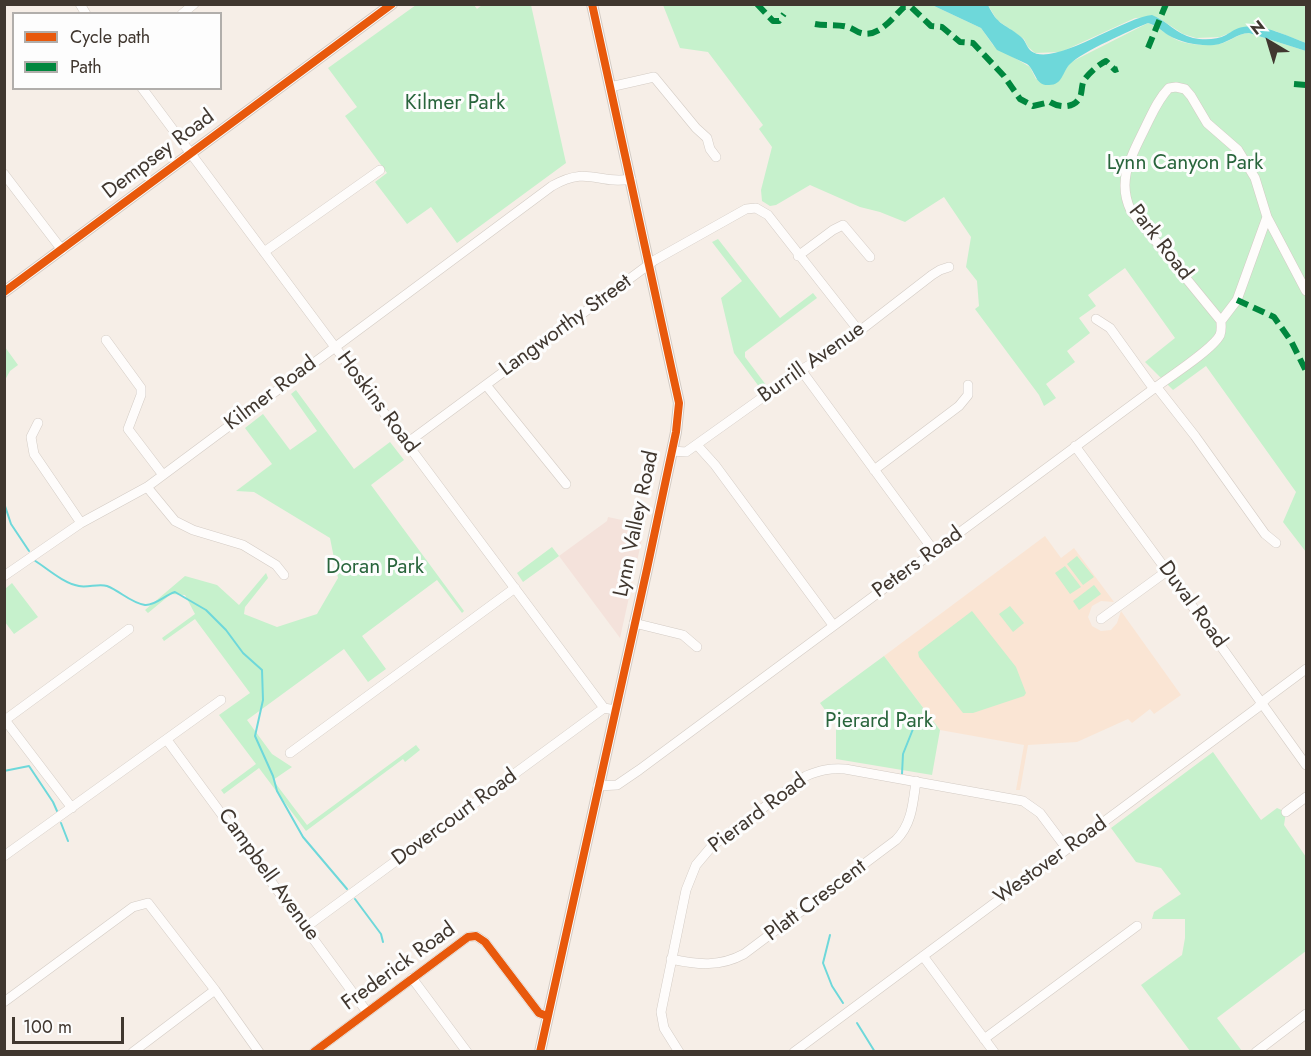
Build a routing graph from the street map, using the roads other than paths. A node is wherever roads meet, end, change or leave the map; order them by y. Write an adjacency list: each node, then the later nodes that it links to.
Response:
1 (392, 4): 5 (street, Dempsey Road)
2 (592, 4): 3 (street, Lynn Valley Road)
3 (610, 87): 6 (street); 9 (street, Lynn Valley Road)
4 (143, 90): 5 (street, Hoskins Road)
5 (190, 154): 11 (street, Dempsey Road); 12 (street, Hoskins Road)
6 (716, 157)
7 (380, 170): 12 (street)
8 (4, 174): 11 (street)
9 (631, 179): 15 (street, Lynn Valley Road); 23 (street, Kilmer Road)
10 (1267, 217): 17 (street, Park Road); 20 (street, Peters Road); 20 (street, Park Road)
11 (62, 250): 18 (street, Dempsey Road)
12 (264, 252): 23 (street, Hoskins Road)
13 (798, 256): 14 (street); 15 (street, Langworthy Street); 21 (street)
14 (870, 257)
15 (650, 264): 25 (street, Langworthy Street); 32 (street, Lynn Valley Road)
16 (949, 267): 21 (street, Burrill Avenue)
17 (1306, 291)
18 (4, 292)
19 (1096, 319): 27 (street)
20 (1221, 321): 27 (street, Peters Road)
21 (859, 331): 24 (street, Burrill Avenue)
22 (106, 340): 34 (street)
23 (335, 347): 29 (street, Hoskins Road); 34 (street, Kilmer Road)
24 (801, 370): 30 (street, Burrill Avenue); 33 (street)
25 (486, 385): 29 (street, Langworthy Street); 35 (street)
26 (968, 385): 33 (street)
27 (1156, 387): 31 (street, Peters Road); 38 (street)
28 (38, 423): 37 (street)
29 (407, 443): 43 (street, Hoskins Road)
30 (697, 445): 32 (street, Burrill Avenue); 46 (street)
31 (1075, 446): 39 (street, Peters Road); 40 (street, Duval Road)
32 (672, 451): 45 (street, Lynn Valley Road)
33 (874, 470): 39 (street)
34 (163, 475): 36 (street, Kilmer Road)
35 (566, 484)
36 (147, 486): 37 (street, Kilmer Road); 41 (street)
37 (81, 522): 42 (street, Kilmer Road)
38 (1276, 543)
39 (934, 551): 46 (street, Peters Road)
40 (1167, 571): 44 (street); 51 (street, Duval Road)
41 (284, 575)
42 (4, 576)
43 (515, 588): 52 (street, Hoskins Road); 55 (street)
44 (1101, 619)
45 (634, 623): 48 (street); 52 (street, Lynn Valley Road)
46 (833, 625): 58 (street, Peters Road)
47 (129, 629): 53 (street)
48 (697, 647)
49 (1306, 669): 51 (street, Westover Road)
50 (221, 700): 54 (street)
51 (1263, 704): 56 (street, Duval Road); 62 (street, Westover Road)
52 (609, 709): 58 (street, Lynn Valley Road); 65 (street, Dovercourt Road)
53 (5, 720): 60 (street)
54 (167, 740): 60 (street); 65 (street, Campbell Avenue)
55 (290, 753)
56 (1306, 765)
57 (916, 781): 62 (street, Pierard Road); 67 (street, Platt Crescent); 67 (street, Pierard Road)
58 (598, 786): 73 (street, Lynn Valley Road)
59 (1306, 797): 61 (street)
60 (72, 808): 63 (street)
61 (1286, 812)
62 (1067, 849): 66 (street, Westover Road)
63 (4, 856)
64 (1137, 926): 74 (street)
65 (306, 927): 71 (street, Campbell Avenue)
66 (923, 956): 74 (street); 81 (street, Westover Road)
67 (671, 958): 80 (street, Pierard Road)
68 (412, 978): 71 (street, Frederick Road); 73 (street, Frederick Road); 78 (street)
69 (215, 990): 70 (street); 75 (street); 76 (street)
70 (4, 1002)
71 (367, 1012): 77 (street, Frederick Road)
72 (1306, 1014): 83 (street)
73 (547, 1016): 79 (street, Lynn Valley Road)
74 (984, 1039): 82 (street)
75 (133, 1052)
76 (259, 1052)
77 (314, 1052)
78 (467, 1052)
79 (540, 1052)
80 (679, 1052)
81 (794, 1052)
82 (994, 1052)
83 (1256, 1052)

